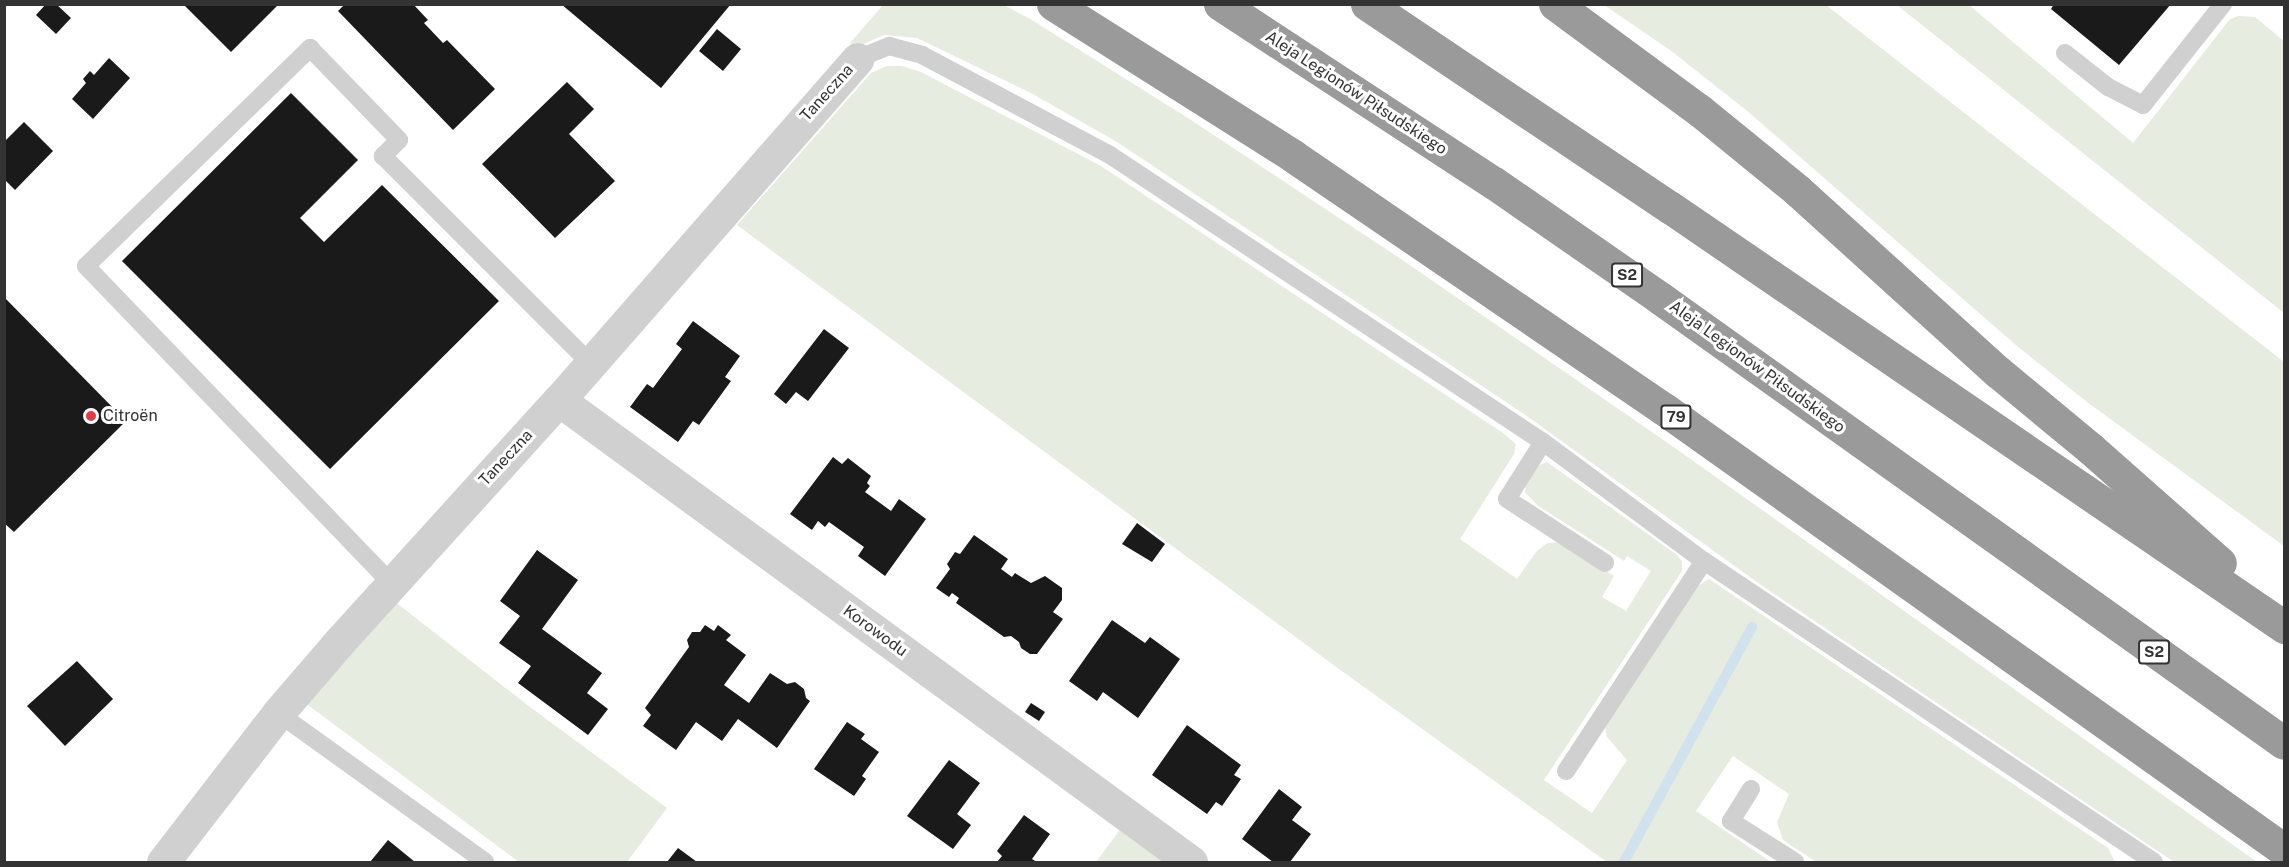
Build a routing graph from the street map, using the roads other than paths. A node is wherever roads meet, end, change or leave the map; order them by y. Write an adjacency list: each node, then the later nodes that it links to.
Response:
1 (1053, 4): 20 (highway, 79)
2 (1220, 4): 17 (highway, Aleja Legionów Piłsudskiego / S2)
3 (1367, 4): 15 (highway)
4 (1555, 4): 14 (highway)
5 (2223, 4): 6 (lane)
6 (2065, 54)
7 (857, 59): 8 (street, Taneczna); 10 (lane)
8 (591, 364): 9 (street, Taneczna); 13 (lane)
9 (560, 400): 13 (street, Taneczna); 23 (street, Korowodu)
10 (1543, 442): 11 (lane); 12 (lane)
11 (1704, 561): 18 (lane); 25 (lane)
12 (1605, 563)
13 (391, 583): 16 (street, Taneczna)
14 (2284, 620)
15 (2284, 627)
16 (278, 713): 21 (street, Taneczna); 22 (lane)
17 (2284, 743)
18 (1566, 771)
19 (1751, 789): 24 (lane)
20 (2284, 850)
21 (163, 862)
22 (485, 862)
23 (1191, 862)
24 (1795, 862)
25 (2154, 862)

